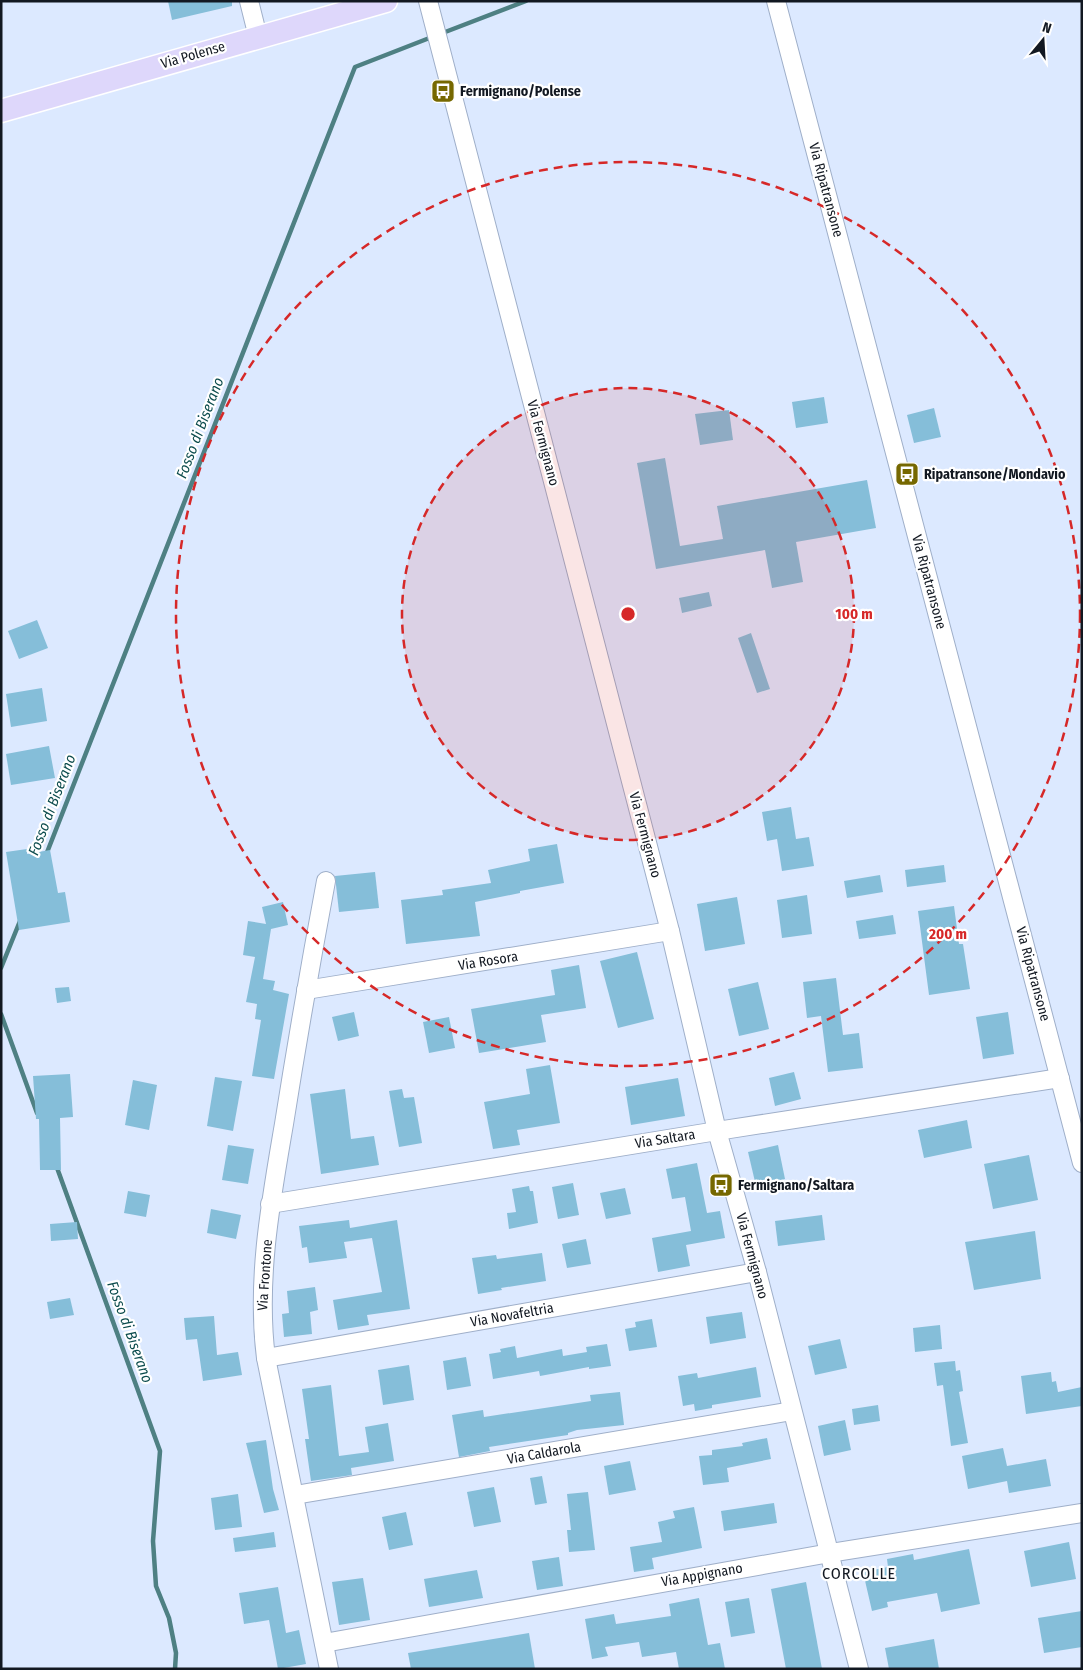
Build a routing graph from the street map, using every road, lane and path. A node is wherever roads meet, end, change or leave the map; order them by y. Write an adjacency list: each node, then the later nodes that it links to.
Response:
1 (249, 1): 5 (street)
2 (386, 1): 5 (main road, Via Polense)
3 (428, 1): 8 (street, Via Fermignano)
4 (776, 1): 10 (street, Via Ripatransone)
5 (258, 37): 6 (main road, Via Polense)
6 (1, 111)
7 (326, 881): 9 (street, Via Frontone)
8 (670, 931): 9 (street, Via Rosora); 11 (street, Via Fermignano)
9 (306, 990): 13 (street, Via Frontone)
10 (1060, 1078): 11 (street, Via Saltara); 12 (street, Via Ripatransone)
11 (717, 1131): 13 (street, Via Saltara); 14 (street, Via Fermignano)
12 (1082, 1163)
13 (270, 1204): 15 (street, Via Frontone)
14 (757, 1272): 15 (street, Via Novafeltria); 16 (street, Via Fermignano)
15 (266, 1358): 17 (street, Via Frontone)
16 (792, 1410): 17 (street, Via Caldarola); 19 (street, Via Fermignano)
17 (295, 1495): 20 (street, Via Frontone)
18 (1082, 1513): 19 (street, Via Appignano)
19 (830, 1553): 20 (street, Via Appignano); 22 (street, Via Fermignano)
20 (324, 1643): 21 (street, Via Frontone)
21 (329, 1669)
22 (859, 1669)

